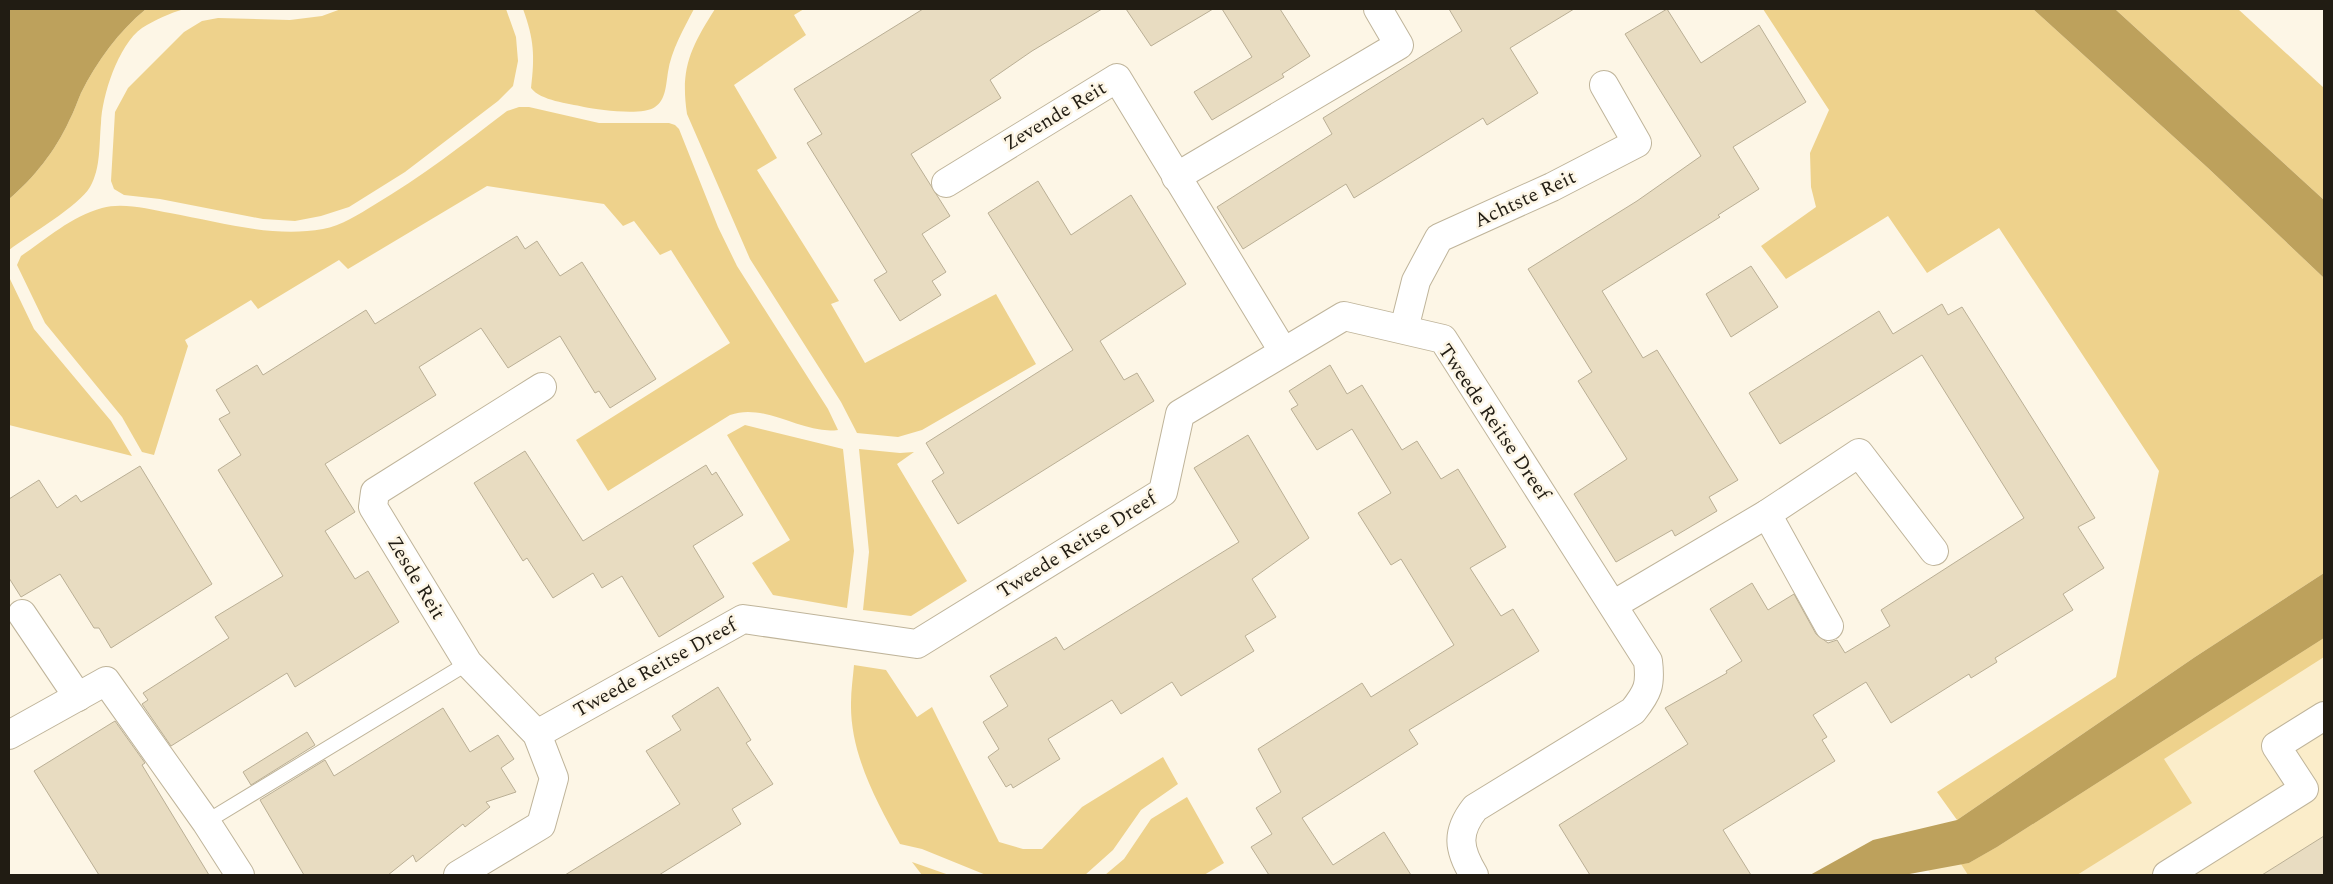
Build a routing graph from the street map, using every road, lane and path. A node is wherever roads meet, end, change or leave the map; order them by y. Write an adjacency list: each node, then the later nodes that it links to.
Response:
1 (1378, 9): 3 (street)
2 (1604, 84): 5 (street, Achtste Reit)
3 (1176, 176): 4 (street, Zevende Reit); 6 (street, Zevende Reit)
4 (946, 183)
5 (1404, 329): 6 (street, Tweede Reitse Dreef); 10 (street, Tweede Reitse Dreef)
6 (1284, 351): 16 (street, Tweede Reitse Dreef)
7 (542, 388): 13 (street, Zesde Reit)
8 (1767, 514): 9 (street); 10 (street); 12 (street)
9 (1934, 551)
10 (1613, 605): 21 (street, Tweede Reitse Dreef)
11 (22, 614): 14 (street)
12 (1829, 626)
13 (468, 664): 16 (street, Zesde Reit); 18 (lane)
14 (78, 697): 17 (street); 18 (street)
15 (2324, 716): 22 (street)
16 (536, 734): 20 (street, Zesde Reit)
17 (9, 735)
18 (206, 822): 19 (street)
19 (240, 875)
20 (458, 875)
21 (1474, 875)
22 (2167, 875)

